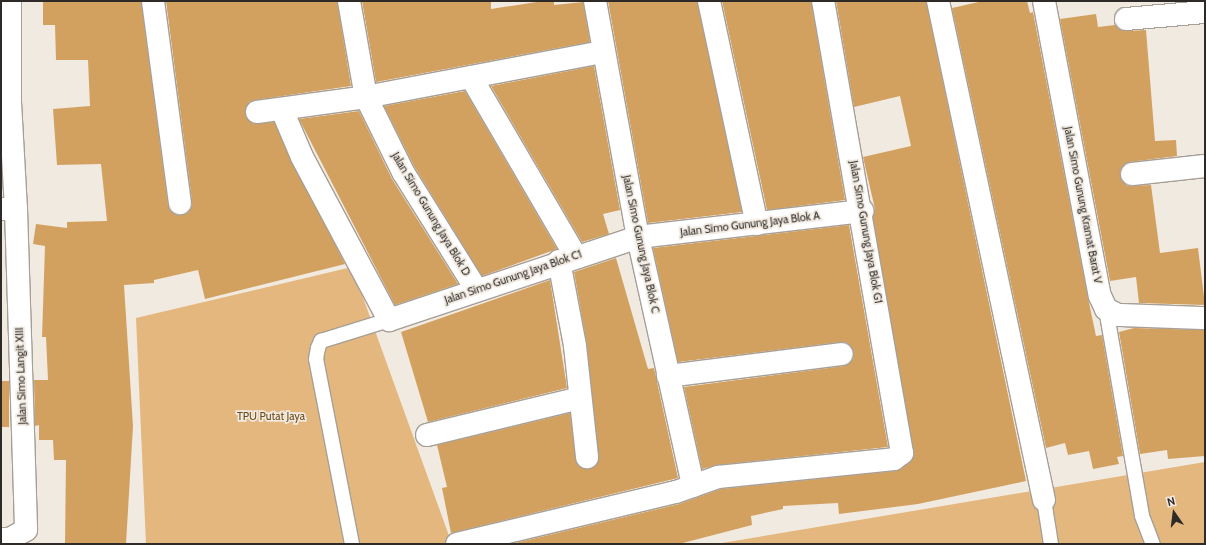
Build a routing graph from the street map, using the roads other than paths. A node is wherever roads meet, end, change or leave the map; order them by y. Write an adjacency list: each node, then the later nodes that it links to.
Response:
1 (10, 1): 14 (street)
2 (153, 1): 19 (street)
3 (349, 1): 13 (street, Jalan Simo Gunung Jaya Blok D)
4 (595, 1): 11 (street, Jalan Simo Gunung Jaya Blok C)
5 (709, 1): 22 (street)
6 (823, 1): 21 (street, Jalan Simo Gunung Jaya Blok G1)
7 (938, 1): 35 (street)
8 (1044, 1): 26 (street, Jalan Simo Gunung Kramat Barat V)
9 (1205, 12): 10 (street)
10 (1126, 20)
11 (602, 52): 12 (street); 23 (street, Jalan Simo Gunung Jaya Blok C)
12 (472, 77): 13 (street); 24 (street)
13 (366, 97): 15 (street); 25 (street, Jalan Simo Gunung Jaya Blok D)
14 (6, 102): 20 (street)
15 (282, 110): 16 (street); 28 (street)
16 (257, 112)
17 (1205, 166): 18 (street)
18 (1132, 174)
19 (180, 203)
20 (9, 209): 36 (street, Jalan Simo Langit XIII)
21 (862, 211): 22 (street, Jalan Simo Gunung Jaya Blok A); 34 (street, Jalan Simo Gunung Jaya Blok G1)
22 (757, 224): 23 (street, Jalan Simo Gunung Jaya Blok A)
23 (638, 237): 24 (street, Jalan Simo Gunung Jaya Blok C1); 30 (street, Jalan Simo Gunung Jaya Blok C)
24 (567, 258): 25 (street, Jalan Simo Gunung Jaya Blok C1); 31 (street)
25 (476, 290): 28 (street, Jalan Simo Gunung Jaya Blok C1)
26 (1106, 309): 27 (street); 40 (lane)
27 (1205, 318)
28 (388, 320): 37 (lane)
29 (842, 354): 30 (street)
30 (668, 376): 34 (street, Jalan Simo Gunung Jaya Blok C)
31 (580, 398): 32 (street); 33 (street)
32 (427, 435)
33 (587, 457)
34 (693, 486): 38 (street)
35 (1044, 500): 39 (lane)
36 (1, 539)
37 (352, 544)
38 (457, 544)
39 (1051, 544)
40 (1153, 544)

